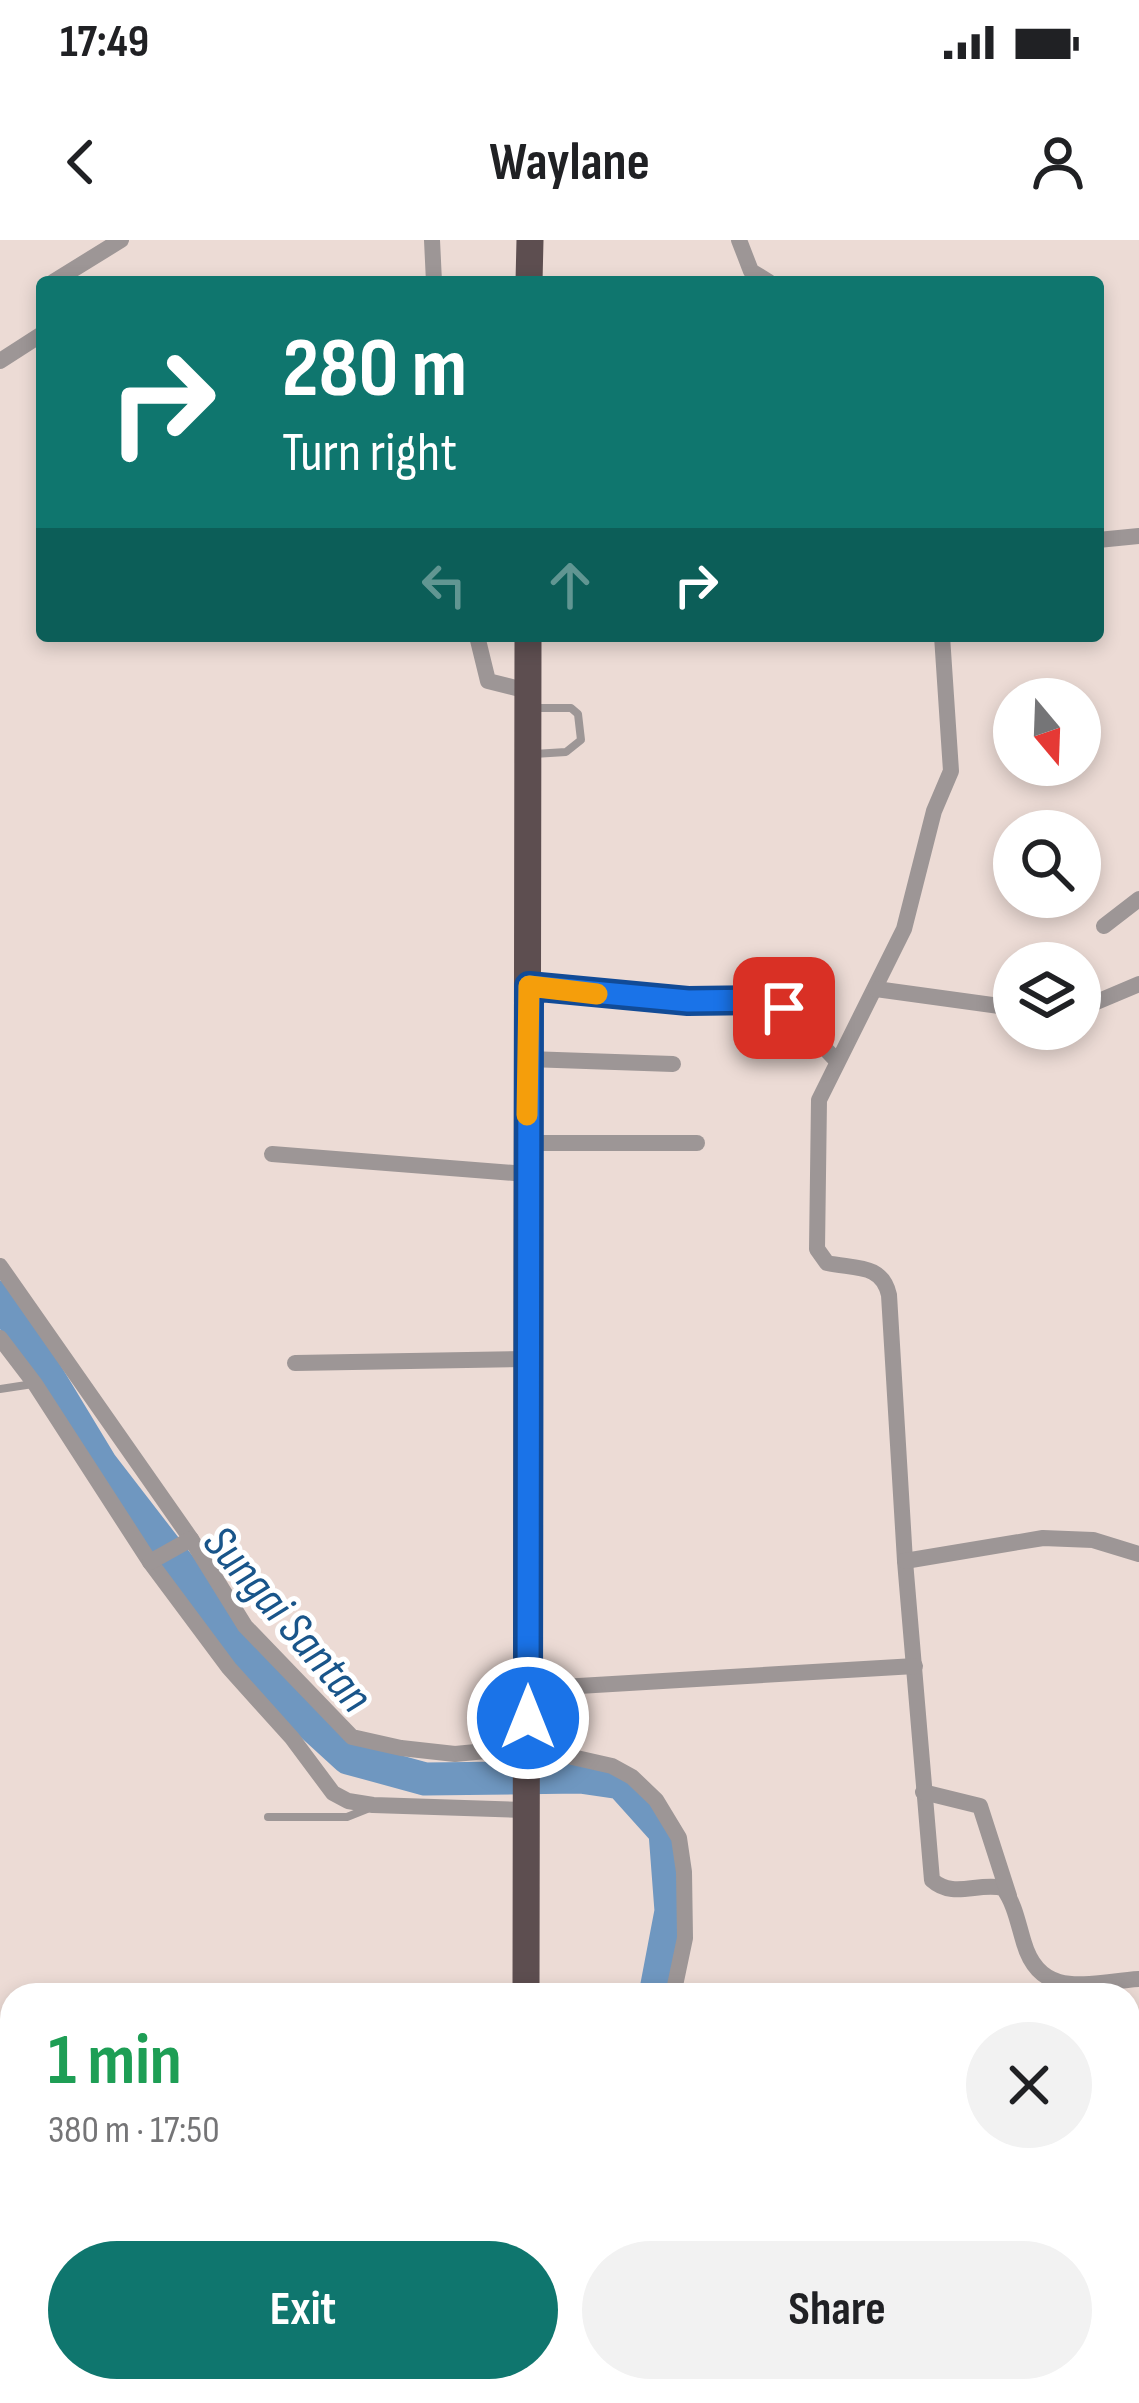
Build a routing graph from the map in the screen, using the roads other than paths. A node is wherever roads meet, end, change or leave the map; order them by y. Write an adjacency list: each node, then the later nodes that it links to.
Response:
1 (121, 240): 5 (street)
2 (432, 240): 6 (street)
3 (530, 240): 7 (highway)
4 (739, 240): 8 (street)
5 (63, 276)
6 (434, 276)
7 (530, 276)
8 (759, 276)
9 (36, 338): 10 (street)
10 (0, 361)
11 (1139, 536): 12 (street)
12 (1104, 539)
13 (478, 642): 16 (street)
14 (528, 642): 16 (highway)
15 (942, 642): 22 (street)
16 (528, 700): 17 (highway); 17 (lane)
17 (528, 755): 21 (highway)
18 (1139, 898): 19 (street)
19 (1104, 926)
20 (1139, 984): 23 (street)
21 (529, 986): 25 (highway); 26 (street)
22 (876, 989): 24 (street); 26 (street)
23 (1101, 1000)
24 (993, 1006)
25 (528, 1059): 27 (street); 28 (highway)
26 (836, 1060): 41 (street)
27 (673, 1064)
28 (527, 1143): 29 (street); 31 (highway)
29 (697, 1144)
30 (272, 1154): 31 (street)
31 (527, 1174): 34 (highway)
32 (0, 1266): 38 (street)
33 (0, 1338): 36 (street)
34 (527, 1360): 35 (street); 43 (highway)
35 (295, 1363)
36 (35, 1384): 37 (lane); 40 (street)
37 (0, 1389)
38 (185, 1543): 40 (street); 44 (street)
39 (1139, 1554): 41 (street)
40 (154, 1560): 46 (street)
41 (905, 1561): 42 (street)
42 (915, 1666): 43 (street); 45 (street)
43 (528, 1688): 44 (highway)
44 (528, 1751): 47 (highway); 52 (street)
45 (922, 1792): 49 (street); 49 (street)
46 (373, 1804): 47 (street); 48 (lane)
47 (526, 1807): 51 (highway)
48 (268, 1817)
49 (1009, 1896): 53 (street)
50 (1139, 1979): 54 (street)
51 (526, 1983)
52 (676, 1983)
53 (1066, 1983)
54 (1085, 1983)

